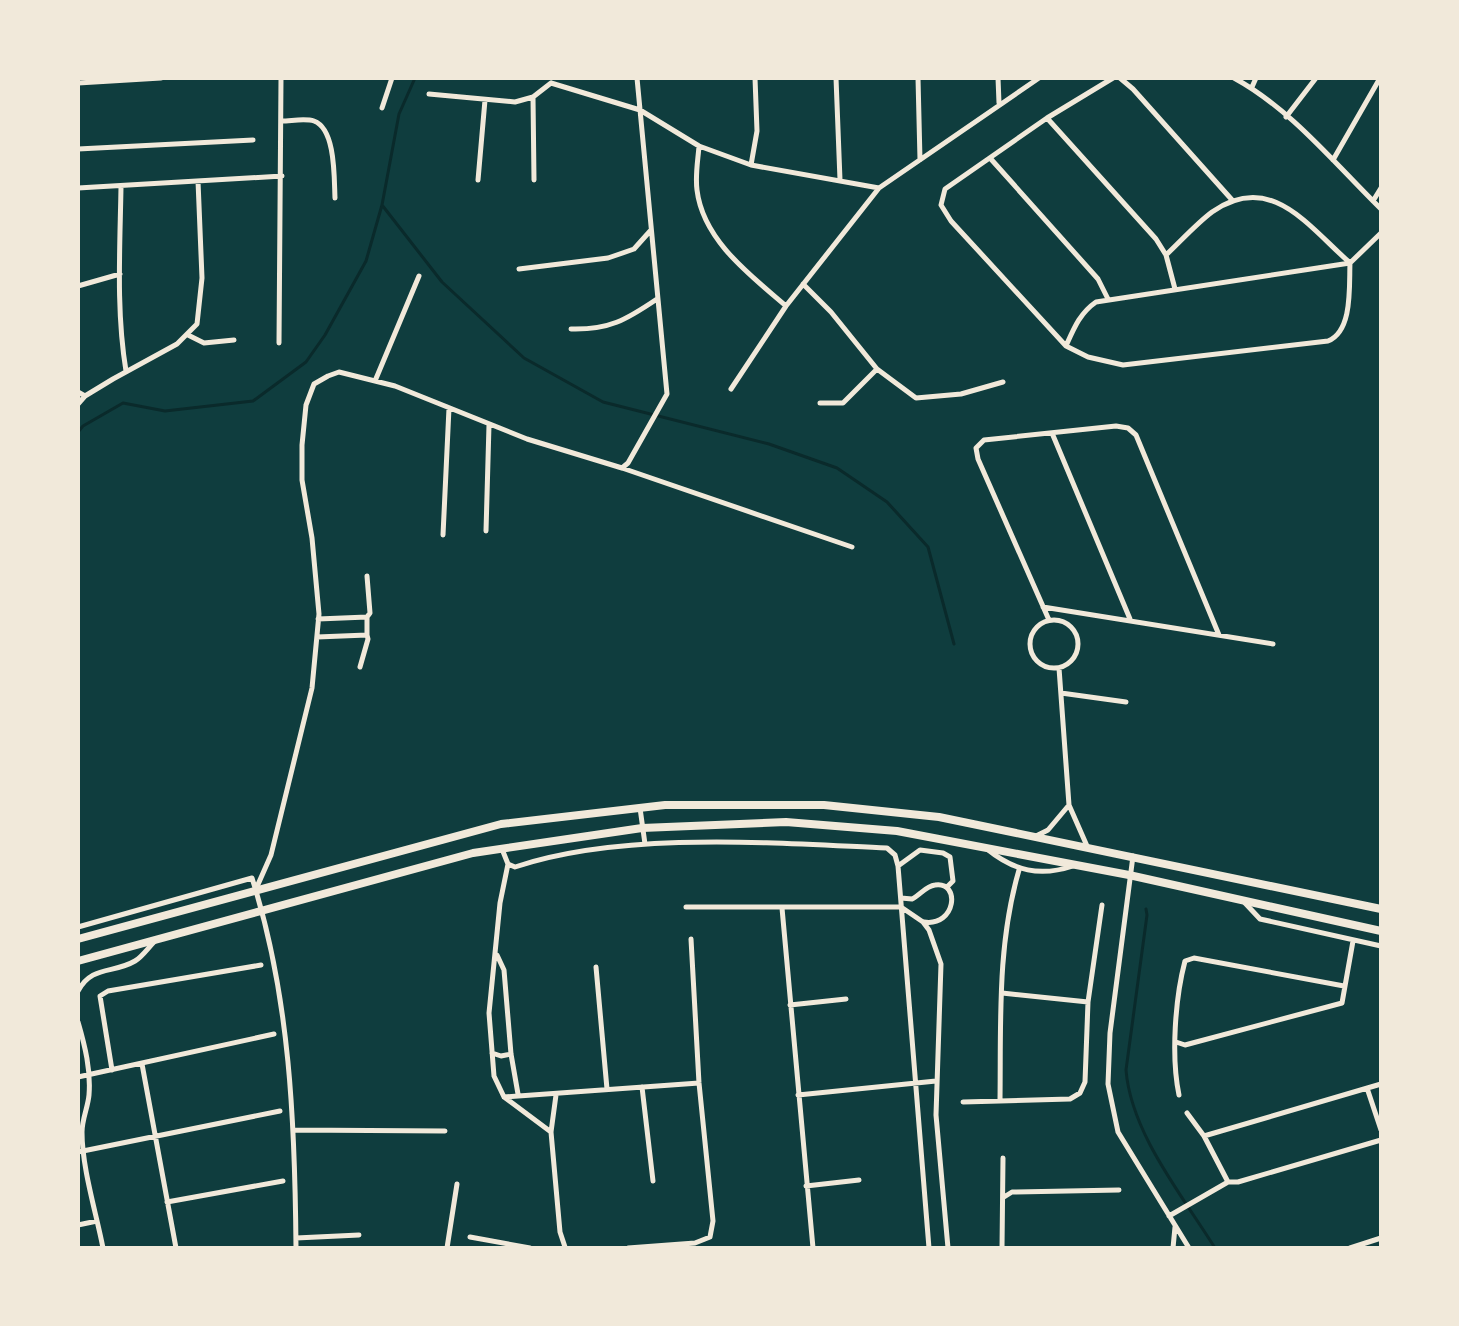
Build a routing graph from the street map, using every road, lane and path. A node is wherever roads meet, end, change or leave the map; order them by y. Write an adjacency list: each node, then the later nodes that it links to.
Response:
1 (161, 78): 17 (street)
2 (281, 78): 27 (street)
3 (392, 78): 23 (street)
4 (637, 78): 24 (street)
5 (755, 78): 34 (street)
6 (836, 78): 38 (street)
7 (918, 78): 32 (street)
8 (998, 78): 22 (street)
9 (1039, 78): 22 (street)
10 (1113, 78): 26 (street)
11 (1120, 78): 45 (street)
12 (1234, 78): 18 (street)
13 (1256, 78): 18 (street)
14 (1316, 78): 25 (street)
15 (1380, 78): 33 (street)
16 (551, 81): 20 (street); 24 (street)
17 (78, 83)
18 (1252, 87): 25 (street)
19 (429, 94): 21 (street)
20 (533, 97): 21 (street); 37 (street)
21 (485, 100): 36 (street)
22 (999, 104): 32 (street)
23 (382, 108)
24 (640, 110): 29 (street); 48 (street)
25 (1286, 117): 33 (street)
26 (1047, 118): 31 (street); 50 (street)
27 (282, 121): 35 (street); 44 (street)
28 (253, 140): 30 (street)
29 (699, 146): 34 (street); 60 (street)
30 (78, 149)
31 (990, 158): 59 (street); 65 (street)
32 (920, 160): 42 (street)
33 (1333, 160): 46 (street)
34 (751, 165): 38 (street)
35 (282, 176): 39 (street); 64 (street)
36 (478, 180)
37 (534, 180)
38 (840, 180): 42 (street)
39 (198, 181): 40 (street); 62 (street)
40 (121, 187): 41 (street); 53 (street)
41 (78, 188)
42 (879, 188): 55 (street)
43 (1381, 188): 46 (street)
44 (335, 198)
45 (1233, 201): 50 (street); 51 (street)
46 (1373, 201): 47 (street)
47 (1381, 209)
48 (652, 229): 52 (street); 58 (street)
49 (1381, 233): 51 (street)
50 (1166, 255): 57 (street)
51 (1350, 263): 57 (street); 65 (street)
52 (519, 269)
53 (120, 274): 56 (street); 67 (street)
54 (419, 276): 68 (street)
55 (803, 284): 60 (street); 66 (street)
56 (78, 286)
57 (1175, 289): 59 (street)
58 (657, 299): 61 (street); 78 (street)
59 (1108, 299): 65 (street)
60 (786, 306): 70 (street)
61 (571, 329)
62 (188, 335): 63 (street); 67 (street)
63 (234, 340)
64 (279, 343)
65 (1066, 346)
66 (877, 369): 69 (street); 73 (street)
67 (126, 371): 72 (street)
68 (375, 381): 75 (street); 85 (street)
69 (1003, 382)
70 (731, 389)
71 (78, 392): 72 (street)
72 (85, 396): 74 (street)
73 (820, 403)
74 (78, 404)
75 (449, 408): 76 (street); 80 (street)
76 (489, 425): 78 (street); 79 (street)
77 (1052, 433): 83 (street); 86 (street); 89 (street)
78 (622, 468): 81 (street)
79 (486, 531)
80 (443, 535)
81 (852, 547)
82 (367, 576): 84 (street)
83 (1043, 607): 86 (street); 87 (street)
84 (367, 617): 85 (street); 88 (street)
85 (318, 619): 90 (street)
86 (1130, 619): 89 (street)
87 (1049, 620): 93 (street); 93 (street)
88 (367, 635): 90 (street); 92 (street)
89 (1219, 635): 91 (street)
90 (317, 637): 113 (street)
91 (1273, 644)
92 (360, 667)
93 (1059, 668): 94 (street)
94 (1061, 693): 95 (street); 96 (street)
95 (1126, 702)
96 (1069, 805): 100 (street); 102 (street)
97 (640, 808): 98 (street); 100 (main road); 113 (main road)
98 (642, 828): 99 (main road); 101 (street); 103 (main road)
99 (925, 836): 104 (main road); 105 (street)
100 (1036, 836): 102 (main road)
101 (645, 844): 107 (street); 109 (street)
102 (1087, 846): 106 (main road)
103 (502, 848): 107 (street); 121 (main road)
104 (986, 848): 108 (main road); 110 (street)
105 (920, 850): 109 (street); 112 (street)
106 (1133, 855): 111 (street); 120 (main road)
107 (508, 864): 130 (street)
108 (1076, 864): 110 (street); 111 (main road)
109 (898, 866): 114 (street)
110 (1019, 870): 136 (street)
111 (1129, 875): 115 (main road); 182 (street)
112 (947, 887): 114 (street); 122 (street)
113 (256, 890): 121 (street); 123 (street); 125 (main road)
114 (901, 898): 118 (street)
115 (1241, 900): 124 (main road); 128 (street)
116 (1102, 905): 138 (street)
117 (686, 907): 119 (street)
118 (901, 907): 119 (street); 122 (street); 152 (street)
119 (782, 908): 139 (street)
120 (1381, 909)
121 (264, 910): 126 (main road); 165 (street)
122 (923, 922): 149 (street)
123 (78, 927)
124 (1381, 931)
125 (78, 939)
126 (158, 939): 131 (main road); 135 (street)
127 (691, 939): 150 (street)
128 (1353, 941): 129 (street); 134 (street)
129 (1381, 946)
130 (496, 954): 143 (street); 144 (street)
131 (78, 961)
132 (261, 965): 146 (street)
133 (596, 967): 155 (street)
134 (1344, 986): 142 (street); 142 (street)
135 (78, 991)
136 (1002, 993): 138 (street); 161 (street)
137 (846, 999): 139 (street)
138 (1088, 1002): 161 (street)
139 (790, 1005): 158 (street)
140 (78, 1022): 147 (street)
141 (274, 1034): 145 (street)
142 (1176, 1042): 159 (street)
143 (492, 1053): 144 (street); 160 (street)
144 (511, 1054): 156 (street)
145 (142, 1064): 146 (street); 168 (street)
146 (112, 1070): 147 (street)
147 (89, 1075): 148 (street); 171 (street)
148 (78, 1077)
149 (936, 1081): 152 (street); 199 (street)
150 (699, 1083): 153 (street); 196 (street)
151 (1381, 1084): 154 (street)
152 (916, 1085): 158 (street); 198 (street)
153 (642, 1087): 155 (street); 175 (street)
154 (1367, 1088): 169 (street); 170 (street)
155 (607, 1089): 157 (street)
156 (518, 1094): 157 (street); 160 (street)
157 (556, 1095): 167 (street)
158 (798, 1095): 178 (street)
159 (1179, 1095)
160 (504, 1097): 167 (street)
161 (1000, 1100): 162 (street)
162 (963, 1102)
163 (280, 1111): 168 (street)
164 (1187, 1113): 169 (street)
165 (293, 1130): 166 (street); 188 (street)
166 (445, 1131)
167 (551, 1132): 195 (street)
168 (155, 1135): 171 (street); 181 (street)
169 (1204, 1136): 176 (street)
170 (1381, 1137): 176 (street)
171 (81, 1151): 183 (street)
172 (1003, 1158): 180 (street)
173 (859, 1180): 178 (street)
174 (283, 1181): 181 (street)
175 (653, 1181)
176 (1228, 1182): 182 (street)
177 (457, 1184): 193 (street)
178 (806, 1186): 197 (street)
179 (1119, 1190): 180 (street)
180 (1004, 1197): 200 (street)
181 (167, 1202): 191 (street)
182 (1169, 1216): 185 (street)
183 (97, 1221): 184 (street); 190 (street)
184 (78, 1225)
185 (1175, 1226): 201 (street); 202 (street)
186 (359, 1235): 188 (street)
187 (470, 1237): 194 (street)
188 (296, 1238): 192 (street)
189 (1381, 1238): 203 (street)
190 (103, 1248)
191 (176, 1248)
192 (296, 1248)
193 (447, 1248)
194 (530, 1248)
195 (564, 1248)
196 (628, 1248)
197 (813, 1248)
198 (929, 1248)
199 (948, 1248)
200 (1002, 1248)
201 (1173, 1248)
202 (1189, 1248)
203 (1350, 1248)

